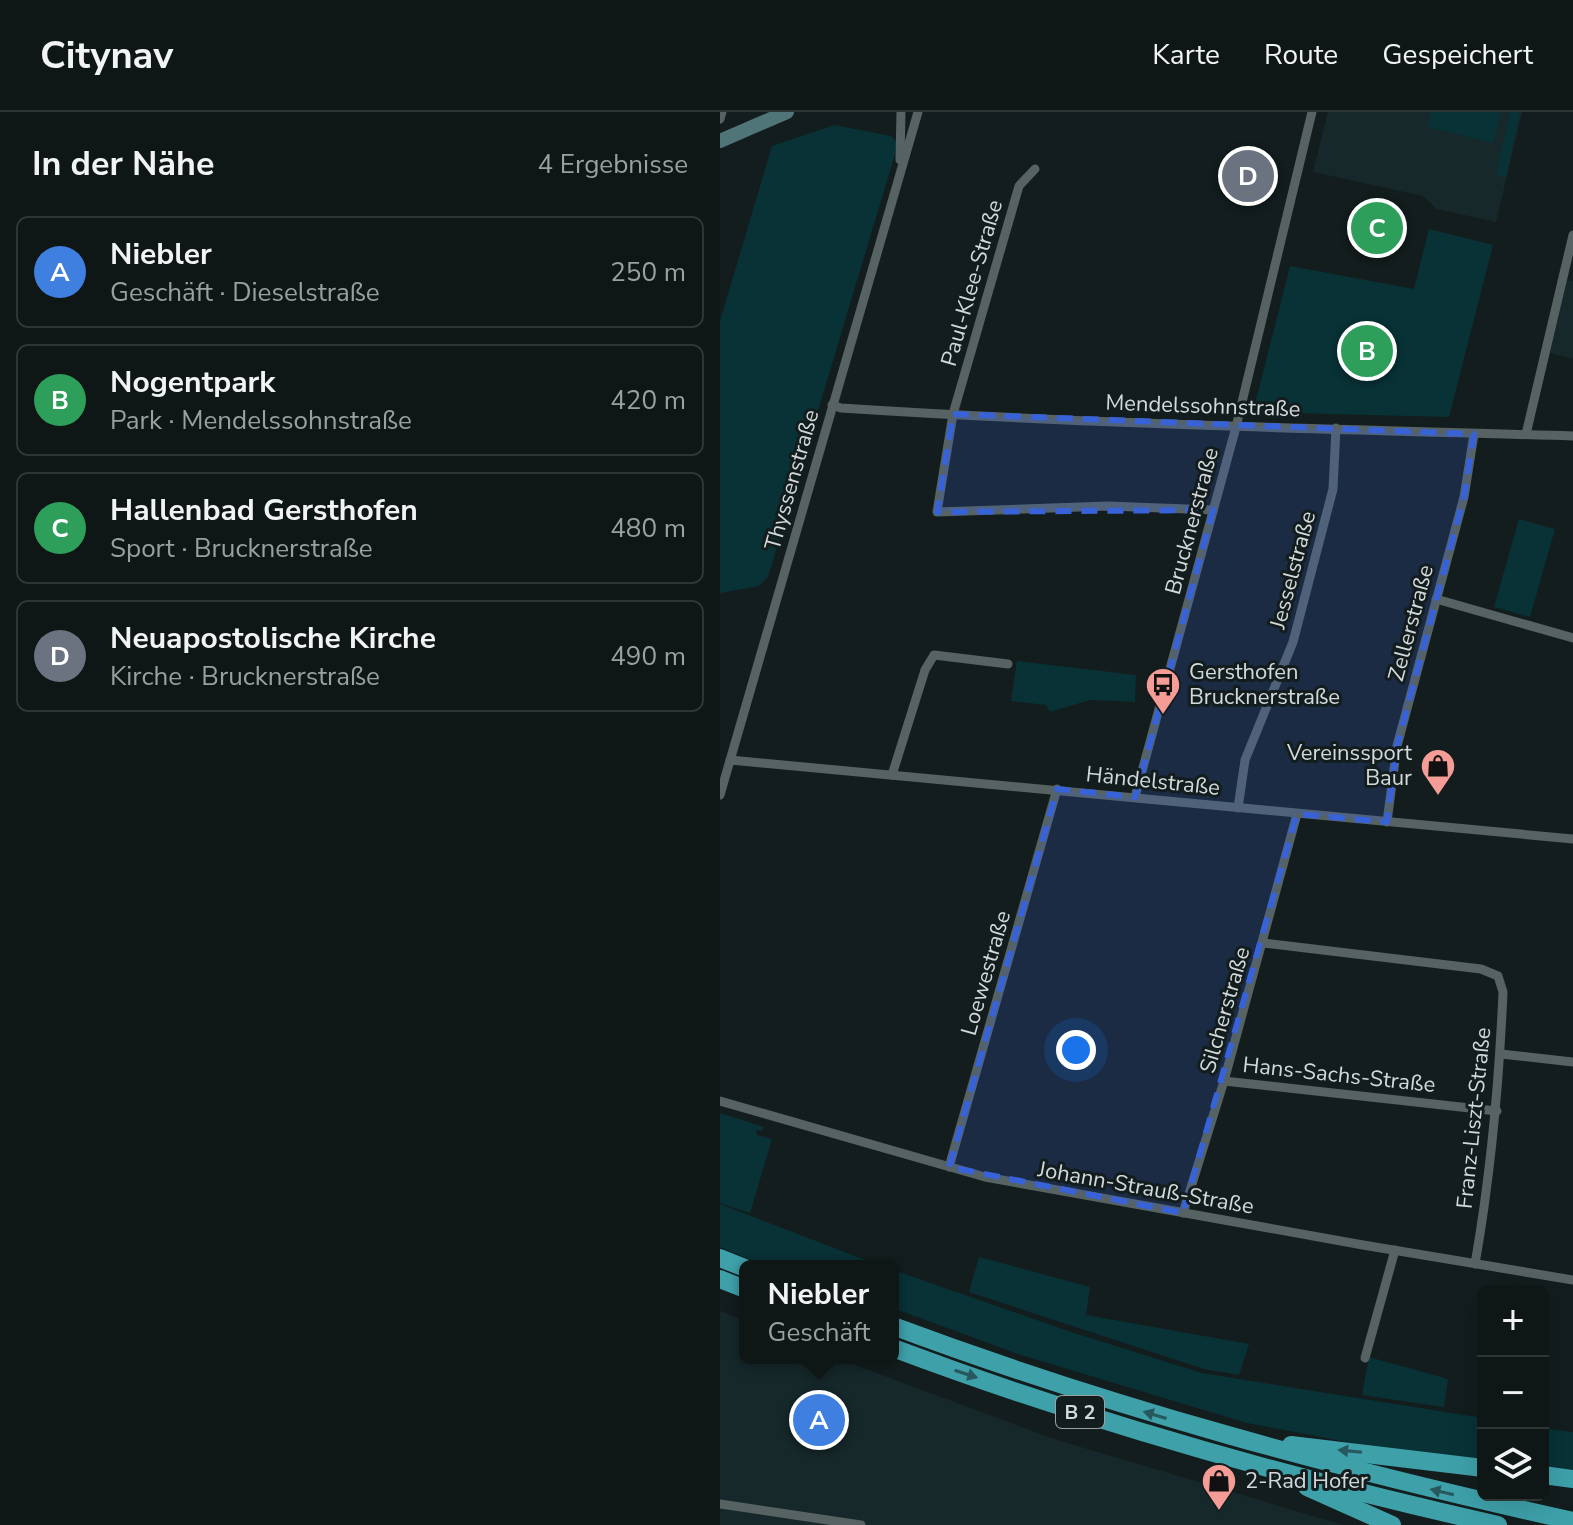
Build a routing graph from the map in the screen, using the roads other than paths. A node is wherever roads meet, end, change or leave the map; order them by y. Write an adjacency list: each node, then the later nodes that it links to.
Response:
1 (722, 112): 6 (street)
2 (787, 112): 7 (main road)
3 (901, 112): 9 (street, Thyssenstraße)
4 (918, 112): 9 (street, Thyssenstraße)
5 (1312, 112): 13 (street, Brucknerstraße)
6 (720, 119)
7 (720, 141)
8 (1035, 169): 12 (street, Paul-Klee-Straße)
9 (898, 175): 11 (street, Thyssenstraße)
10 (1573, 235): 16 (street)
11 (832, 405): 12 (street, Mendelssohnstraße); 22 (street, Thyssenstraße)
12 (953, 414): 13 (street, Mendelssohnstraße); 18 (street, Paul-Klee-Straße)
13 (1236, 427): 14 (street, Mendelssohnstraße); 18 (street, Brucknerstraße)
14 (1336, 428): 15 (street, Mendelssohnstraße); 27 (street, Jesselstraße)
15 (1474, 434): 16 (street, Mendelssohnstraße); 19 (street, Zellerstraße)
16 (1526, 434): 17 (street, Mendelssohnstraße)
17 (1573, 436)
18 (1213, 510): 26 (street, Brucknerstraße)
19 (1436, 599): 20 (street); 29 (street, Zellerstraße)
20 (1573, 638)
21 (1008, 664): 23 (street)
22 (730, 760): 23 (street, Händelstraße); 25 (street, Thyssenstraße)
23 (892, 775): 24 (street, Händelstraße)
24 (1057, 789): 26 (street, Händelstraße); 37 (street, Loewestraße)
25 (720, 795)
26 (1135, 797): 27 (street, Händelstraße)
27 (1238, 808): 28 (street, Händelstraße)
28 (1297, 814): 29 (street, Händelstraße); 31 (street, Silcherstraße)
29 (1387, 822): 30 (street, Händelstraße)
30 (1573, 839)
31 (1263, 943): 32 (street, Franz-Liszt-Straße); 34 (street, Silcherstraße)
32 (1501, 1054): 33 (street); 36 (street, Franz-Liszt-Straße)
33 (1573, 1062)
34 (1224, 1081): 36 (street, Hans-Sachs-Straße); 38 (street, Silcherstraße)
35 (720, 1101): 37 (street, Johann-Strauß-Straße)
36 (1497, 1111): 41 (street, Franz-Liszt-Straße)
37 (949, 1167): 38 (street, Johann-Strauß-Straße)
38 (1183, 1213): 39 (street, Johann-Strauß-Straße)
39 (1395, 1250): 41 (street, Johann-Strauß-Straße); 48 (street)
40 (720, 1258): 42 (highway)
41 (1475, 1264): 44 (street, Johann-Strauß-Straße)
42 (739, 1266)
43 (720, 1279): 45 (highway)
44 (1573, 1280)
45 (739, 1287)
46 (899, 1328): 49 (highway, B 2, one-way to 46)
47 (899, 1350): 51 (highway, B 2, one-way to 51)
48 (1365, 1358)
49 (1230, 1438): 50 (highway, one-way to 49); 55 (highway, B 2, one-way to 49)
50 (1477, 1467)
51 (1268, 1469): 57 (highway); 58 (highway, B 2)
52 (1549, 1476): 53 (highway)
53 (1573, 1479)
54 (720, 1504): 56 (street)
55 (1573, 1521)
56 (861, 1525)
57 (1392, 1525)
58 (1498, 1525)

